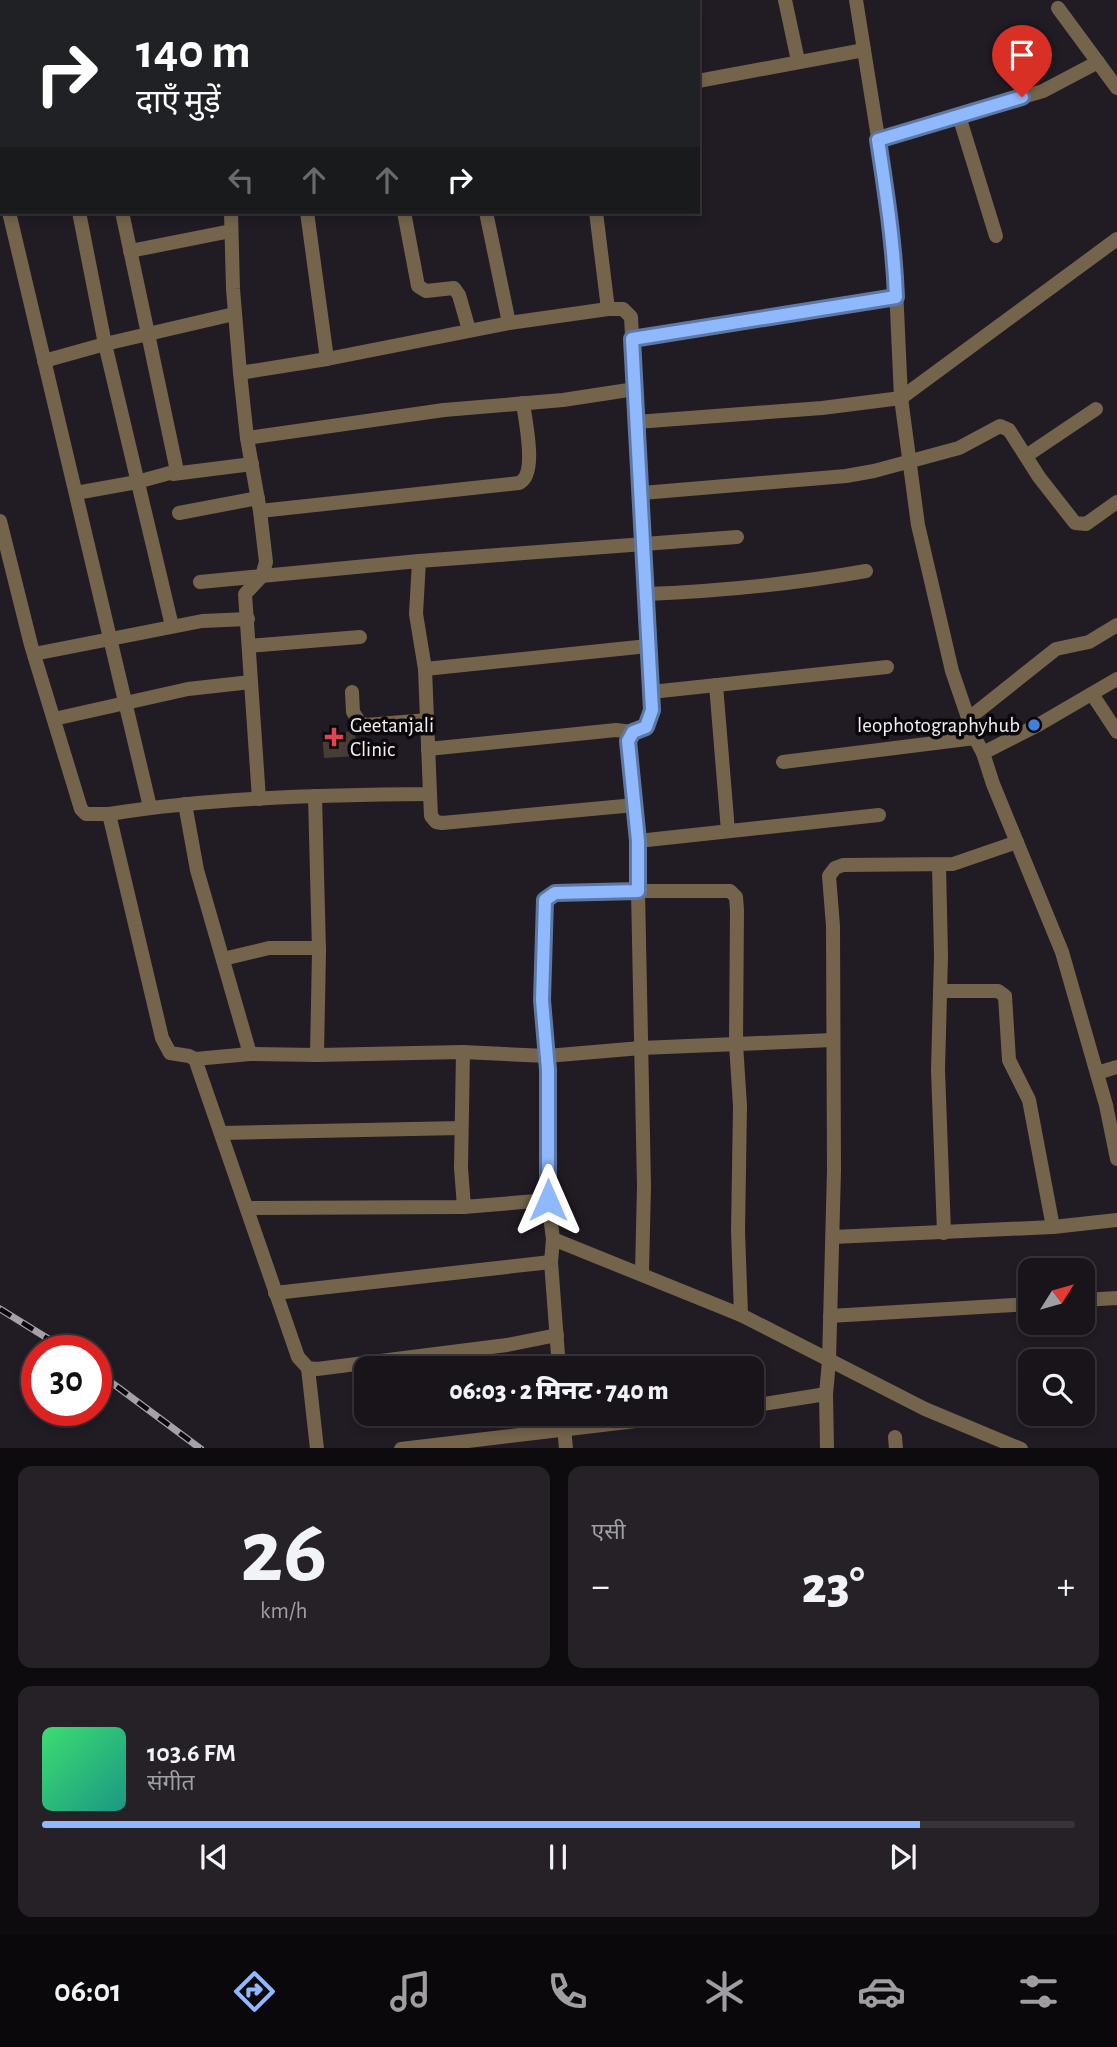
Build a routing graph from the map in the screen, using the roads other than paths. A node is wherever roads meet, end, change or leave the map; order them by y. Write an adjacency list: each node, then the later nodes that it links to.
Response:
1 (785, 0): 5 (street)
2 (856, 0): 4 (street)
3 (1058, 8): 6 (street)
4 (864, 50): 5 (street); 10 (street)
5 (798, 61): 7 (street)
6 (1098, 62): 8 (street); 9 (street)
7 (700, 81)
8 (1117, 88)
9 (959, 116): 10 (street); 20 (street)
10 (878, 140): 23 (street)
11 (9, 214): 32 (street)
12 (79, 214): 30 (street)
13 (122, 214): 22 (street)
14 (231, 214): 19 (street)
15 (307, 214): 31 (street)
16 (404, 214): 27 (street)
17 (486, 214): 26 (street)
18 (596, 214): 24 (street)
19 (231, 231): 22 (street); 25 (street)
20 (996, 236)
21 (1117, 239): 35 (street)
22 (130, 251): 28 (street)
23 (896, 297): 29 (street); 35 (street)
24 (608, 309): 26 (street); 29 (street)
25 (234, 314): 28 (street); 33 (street)
26 (509, 323): 27 (street)
27 (469, 330): 31 (street)
28 (148, 334): 30 (street); 43 (street)
29 (632, 339): 34 (street)
30 (105, 344): 32 (street); 44 (street)
31 (327, 359): 33 (street)
32 (44, 361): 45 (street)
33 (240, 373): 39 (street)
34 (635, 390): 36 (street); 38 (street)
35 (901, 398): 38 (street); 41 (street)
36 (523, 403): 39 (street); 48 (street)
37 (1096, 409): 40 (street)
38 (636, 422): 46 (street)
39 (247, 438): 42 (street)
40 (1026, 456): 41 (street); 47 (street)
41 (909, 460): 46 (street); 76 (street)
42 (252, 464): 43 (street); 48 (street)
43 (173, 474): 44 (street)
44 (137, 482): 45 (street); 60 (street)
45 (76, 493): 61 (street)
46 (642, 493): 52 (street)
47 (1117, 502)
48 (259, 505): 49 (street); 55 (street)
49 (179, 513)
50 (0, 522): 65 (street)
51 (737, 537): 52 (street)
52 (644, 543): 53 (street); 57 (street)
53 (419, 561): 55 (street); 67 (street)
54 (866, 571): 57 (street)
55 (262, 576): 56 (street); 58 (street)
56 (200, 582)
57 (647, 594): 64 (street)
58 (248, 619): 60 (street); 63 (street)
59 (1117, 625): 76 (street)
60 (172, 626): 61 (street)
61 (110, 637): 65 (street); 74 (street)
62 (360, 637): 63 (street)
63 (249, 646): 69 (street)
64 (648, 646): 67 (street); 72 (street)
65 (34, 654): 75 (street)
66 (887, 667): 70 (street)
67 (425, 669): 77 (street)
68 (1117, 679): 73 (street)
69 (251, 682): 74 (street); 86 (street)
70 (716, 685): 72 (street); 92 (street)
71 (352, 692): 77 (street)
72 (651, 692): 78 (street)
73 (1092, 694): 79 (street); 82 (street)
74 (125, 702): 75 (street); 89 (street)
75 (54, 719): 90 (street)
76 (968, 719): 80 (street)
77 (428, 720): 81 (street)
78 (633, 732): 81 (street); 88 (street)
79 (1117, 732)
80 (975, 738): 82 (street); 83 (street)
81 (428, 749): 84 (street)
82 (983, 753): 94 (street)
83 (783, 762)
84 (430, 794): 85 (street); 88 (street)
85 (315, 796): 86 (street); 97 (street)
86 (259, 799): 87 (street)
87 (185, 804): 89 (street); 98 (street)
88 (635, 805): 93 (street)
89 (150, 807): 90 (street)
90 (109, 814): 107 (street)
91 (879, 816): 92 (street)
92 (728, 831): 93 (street)
93 (638, 841): 96 (street)
94 (1017, 842): 95 (street); 109 (street)
95 (939, 865): 99 (street); 100 (street)
96 (638, 891): 101 (street); 102 (street); 106 (street)
97 (319, 948): 98 (street); 105 (street)
98 (223, 959): 104 (street)
99 (940, 991): 117 (street); 118 (street)
100 (833, 1040): 101 (street); 119 (street)
101 (736, 1044): 102 (street); 127 (street)
102 (641, 1048): 106 (street); 122 (street)
103 (463, 1052): 105 (street); 106 (street); 110 (street)
104 (250, 1054): 105 (street); 107 (street)
105 (317, 1055)
106 (547, 1056): 113 (street)
107 (195, 1059): 111 (street)
108 (1117, 1067): 109 (street)
109 (1097, 1073): 112 (street)
110 (461, 1128): 111 (street); 114 (street)
111 (222, 1133): 115 (street)
112 (1117, 1154)
113 (548, 1200): 114 (street); 120 (street)
114 (464, 1207): 115 (street)
115 (247, 1208): 123 (street)
116 (1117, 1220): 117 (street)
117 (1053, 1227): 118 (street)
118 (944, 1233): 119 (street)
119 (833, 1237): 128 (street)
120 (552, 1239): 121 (street); 122 (street)
121 (551, 1262): 123 (street); 129 (street)
122 (642, 1273): 127 (street)
123 (275, 1293): 132 (street)
124 (1117, 1298): 125 (street)
125 (1096, 1299)
126 (1018, 1305): 128 (street)
127 (741, 1315): 131 (street)
128 (830, 1316): 131 (street)
129 (557, 1335): 130 (street); 132 (street)
130 (558, 1356)
131 (829, 1361): 133 (street); 141 (street)
132 (308, 1368): 137 (street)
133 (826, 1394): 134 (street); 140 (street)
134 (764, 1404)
135 (533, 1426): 138 (street)
136 (564, 1426): 139 (street)
137 (317, 1448)
138 (401, 1448)
139 (566, 1448)
140 (827, 1448)
141 (1021, 1448)

